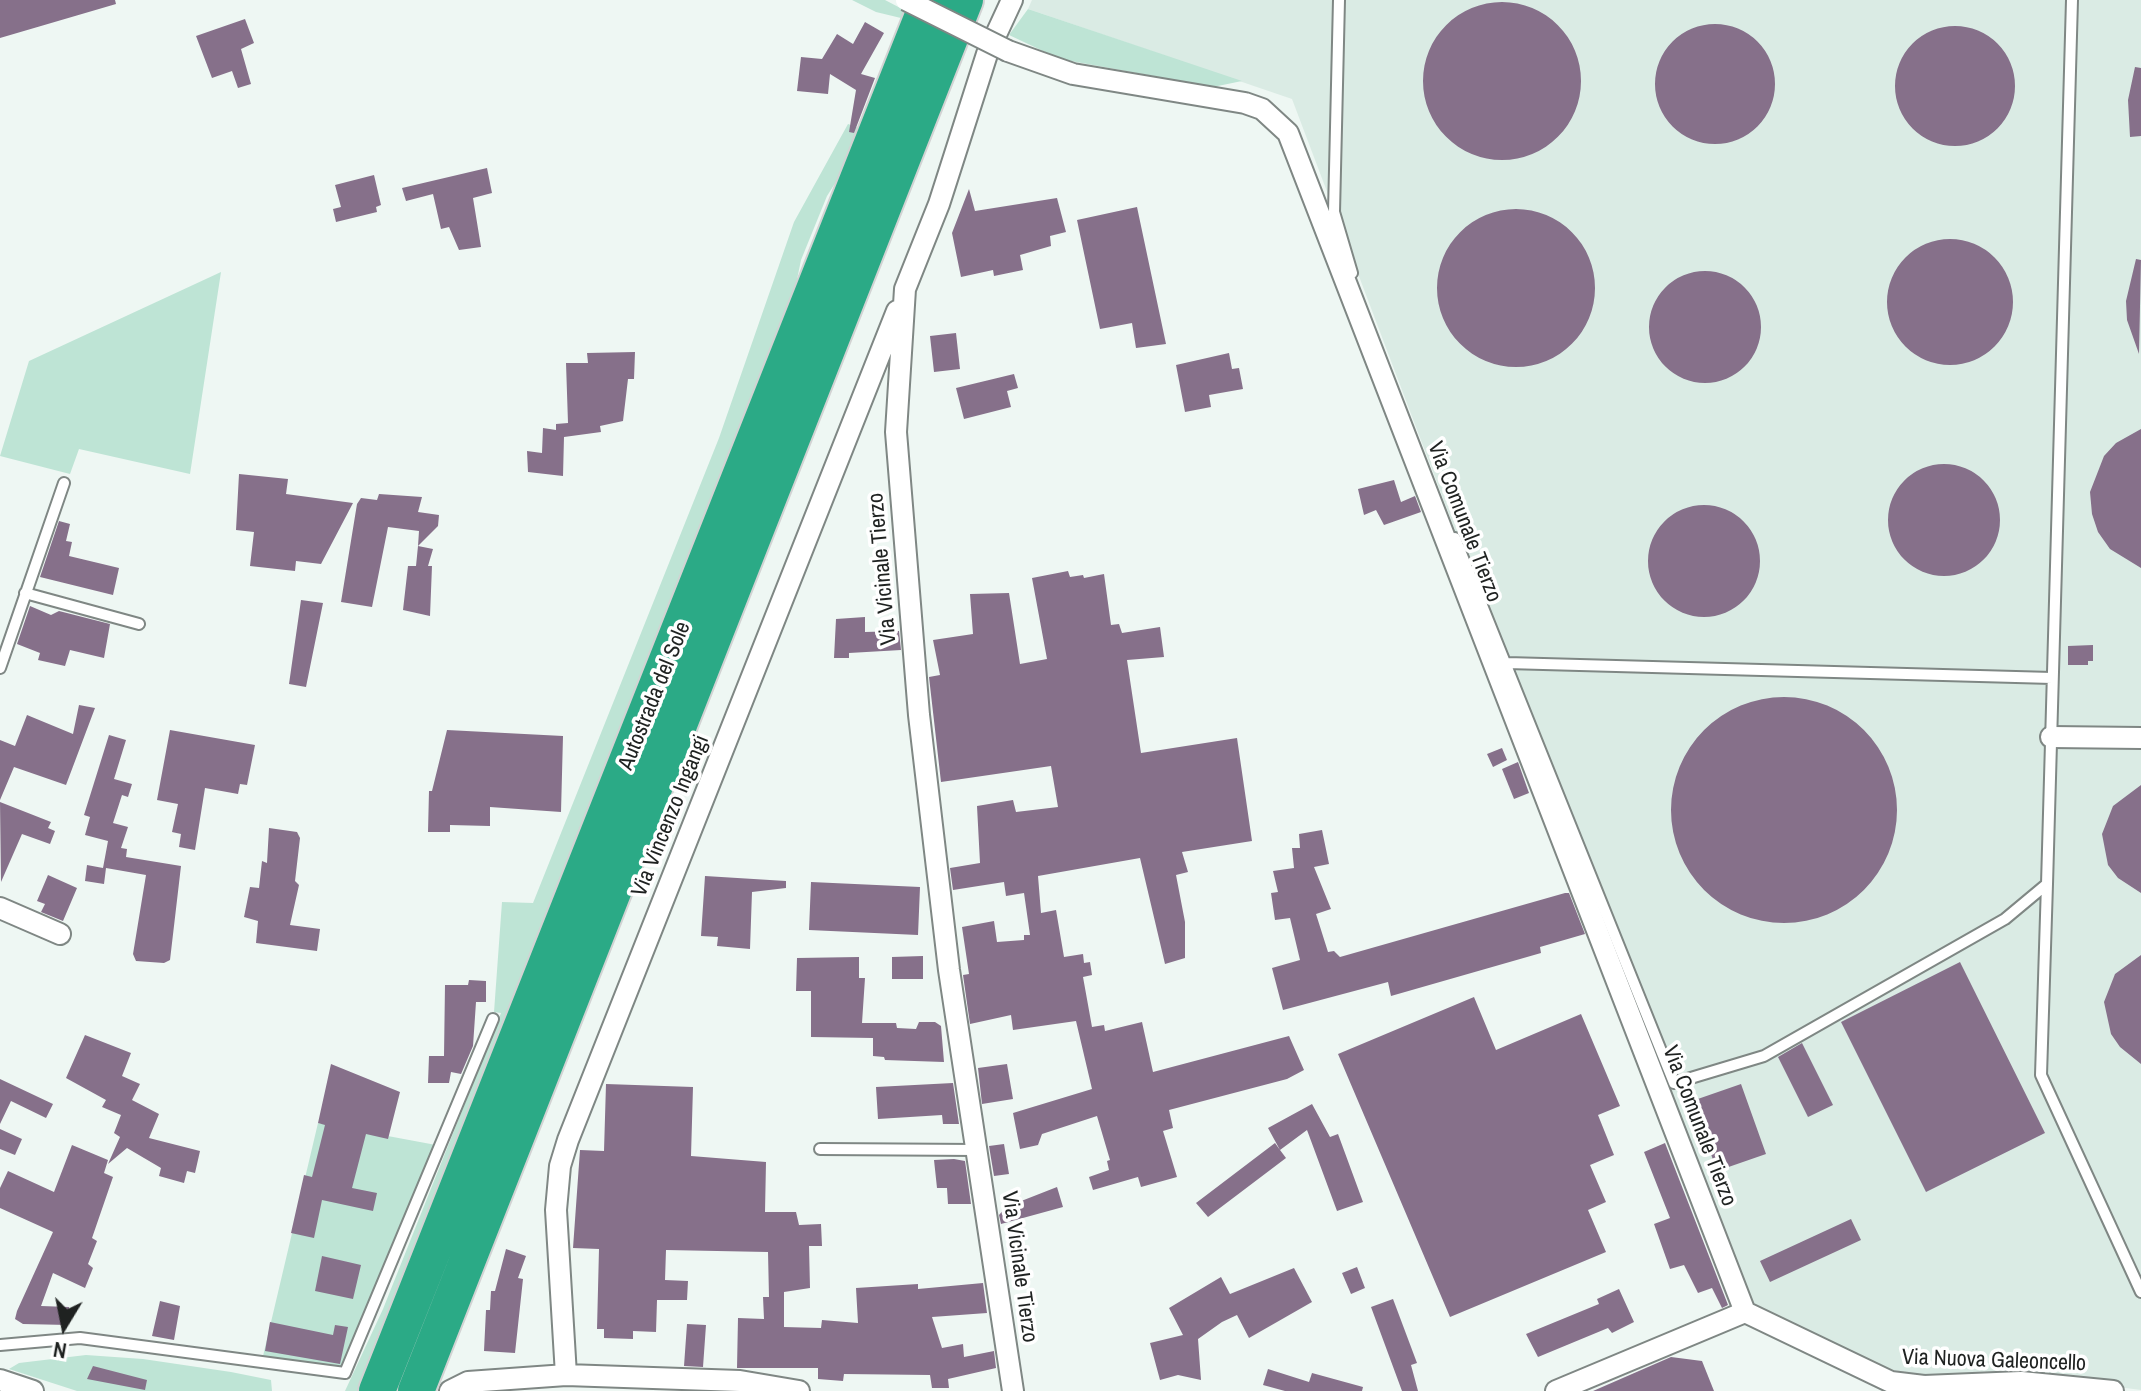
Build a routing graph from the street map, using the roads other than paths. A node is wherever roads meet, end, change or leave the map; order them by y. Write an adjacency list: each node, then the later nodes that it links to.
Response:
1 (906, 0): 23 (street, Via Comunale Tierzo, bridge)
2 (929, 0): 28 (highway, Autostrada del Sole)
3 (965, 0): 29 (highway, Autostrada del Sole)
4 (1012, 0): 7 (street, Via Vicinale Tierzo)
5 (1339, 0): 11 (lane)
6 (2072, 0): 13 (lane)
7 (905, 289): 21 (street, Via Vicinale Tierzo); 25 (street, Via Vincenzo Ingangi)
8 (64, 483): 9 (lane)
9 (25, 593): 10 (lane); 12 (lane)
10 (139, 624)
11 (1507, 663): 13 (lane); 16 (lane)
12 (0, 668)
13 (2052, 678): 14 (lane)
14 (2051, 737): 15 (street); 16 (lane)
15 (2141, 738)
16 (2047, 884): 22 (lane)
17 (0, 908): 18 (street)
18 (60, 934)
19 (493, 1019): 24 (lane)
20 (820, 1149): 21 (lane)
21 (977, 1150): 32 (street, Via Vicinale Tierzo)
22 (2141, 1292)
23 (1745, 1312): 33 (street); 34 (street, Via Nuova Galeoncello)
24 (0, 1345)
25 (566, 1375): 30 (street); 31 (street)
26 (0, 1380): 27 (street)
27 (33, 1391)
28 (377, 1391)
29 (416, 1391)
30 (450, 1391)
31 (799, 1391)
32 (1013, 1391)
33 (1556, 1391)
34 (2113, 1391)

